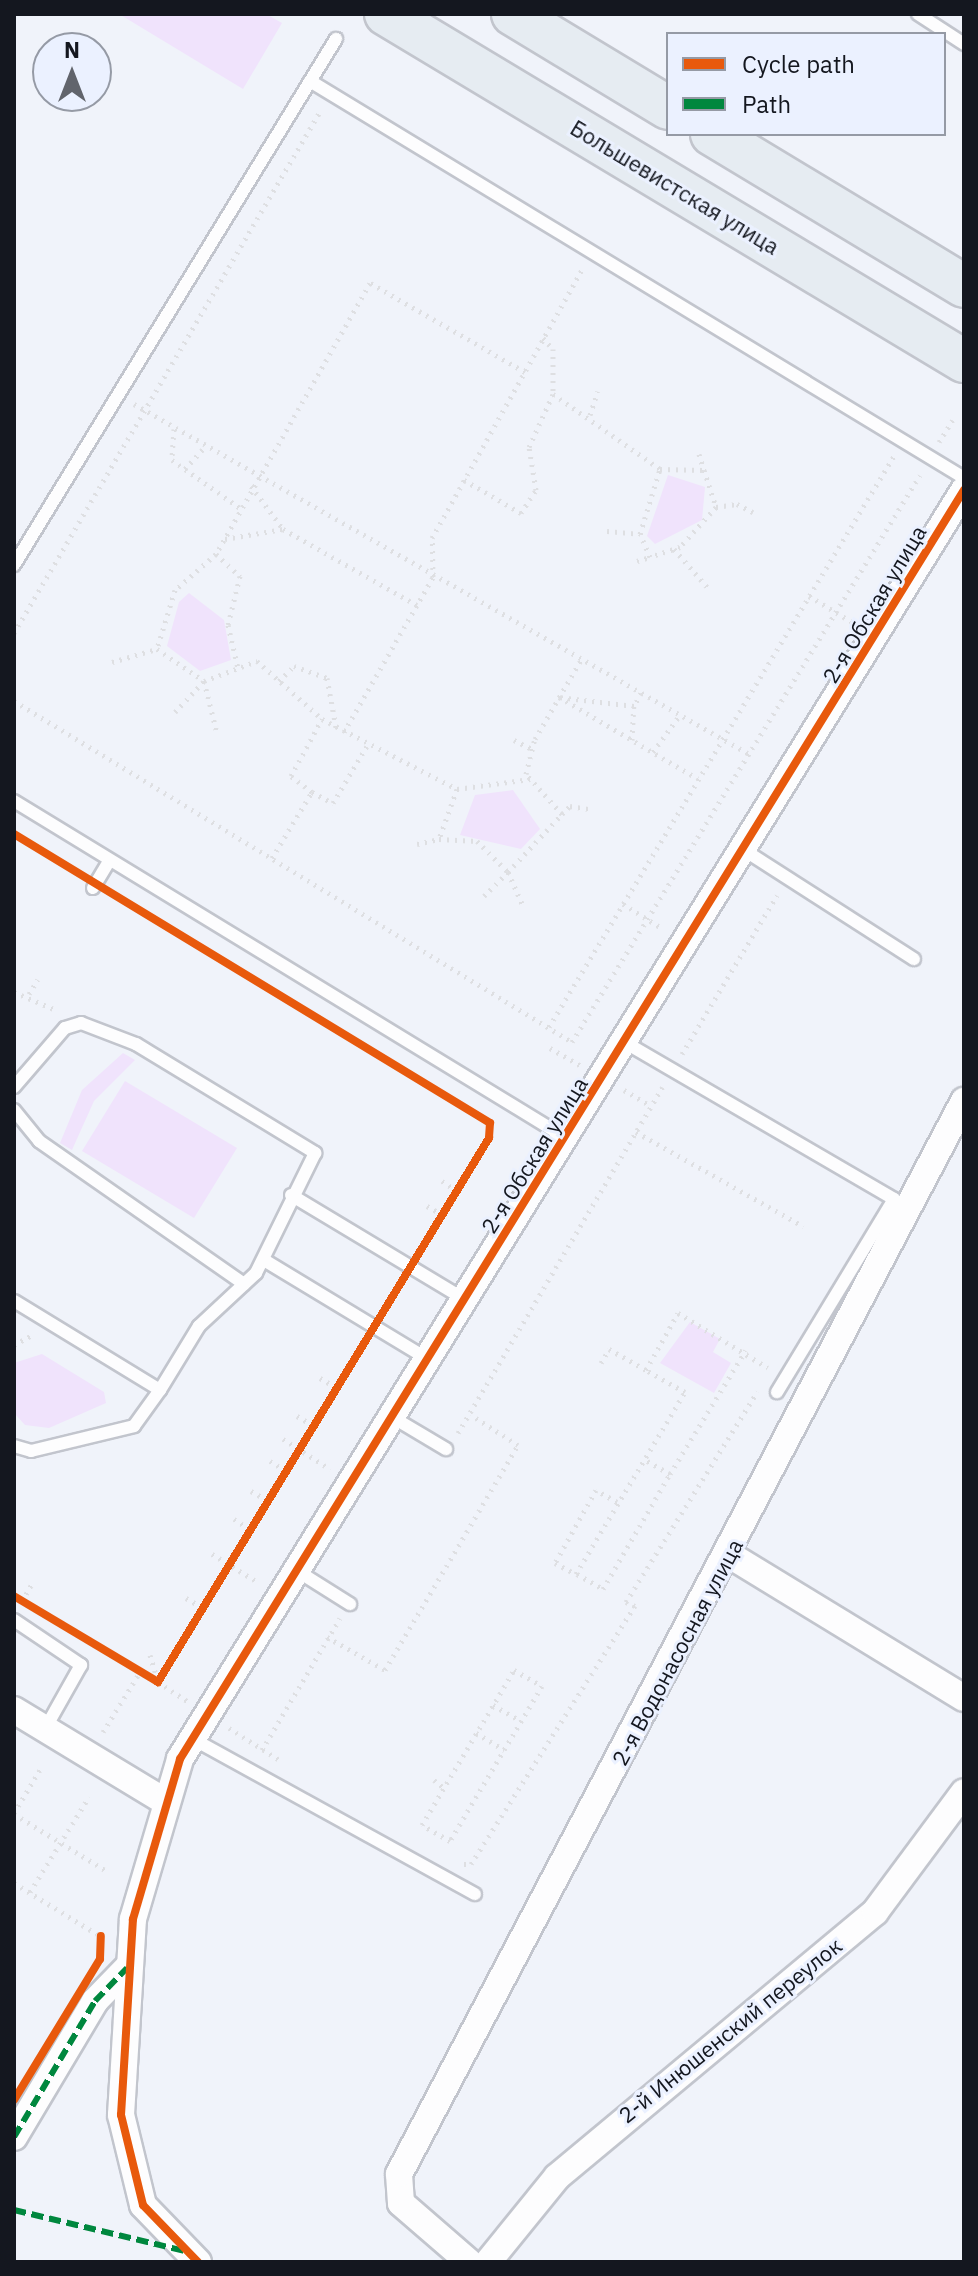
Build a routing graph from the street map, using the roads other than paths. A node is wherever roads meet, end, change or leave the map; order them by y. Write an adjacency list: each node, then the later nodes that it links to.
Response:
1 (386, 14): 12 (highway, Большевистская улица)
2 (513, 14): 9 (highway)
3 (918, 14): 4 (lane)
4 (946, 32)
5 (946, 32): 7 (lane)
6 (336, 39): 8 (lane)
7 (964, 44)
8 (310, 81): 13 (lane); 15 (lane)
9 (666, 107)
10 (715, 136): 11 (highway)
11 (964, 286)
12 (964, 361)
13 (964, 478)
14 (964, 490): 17 (street, 2-я Обская улица)
15 (14, 565)
16 (14, 801): 18 (lane)
17 (744, 850): 20 (lane); 21 (street, 2-я Обская улица)
18 (109, 861): 19 (lane); 25 (lane)
19 (94, 886)
20 (914, 959)
21 (626, 1043): 25 (street, 2-я Обская улица); 33 (lane)
22 (14, 1087): 26 (lane)
23 (964, 1101): 37 (street, 2-я Водонасосная улица)
24 (14, 1110): 28 (lane)
25 (566, 1138): 29 (street, 2-я Обская улица)
26 (291, 1195): 27 (lane); 29 (lane)
27 (264, 1260): 28 (lane); 31 (lane)
28 (244, 1284): 32 (lane)
29 (466, 1300): 31 (street, 2-я Обская улица)
30 (14, 1301): 32 (lane)
31 (429, 1360): 34 (street, 2-я Обская улица)
32 (160, 1390): 35 (lane)
33 (777, 1392)
34 (392, 1417): 36 (lane); 38 (street, 2-я Обская улица)
35 (14, 1446)
36 (446, 1449)
37 (728, 1554): 41 (street); 51 (street, 2-я Водонасосная улица)
38 (296, 1570): 39 (lane); 44 (street, 2-я Обская улица)
39 (350, 1604)
40 (14, 1620): 43 (lane)
41 (964, 1698)
42 (14, 1710): 43 (street)
43 (45, 1729): 46 (street)
44 (191, 1738): 46 (street, 2-я Обская улица); 47 (lane)
45 (964, 1792): 52 (street, 2-й Инюшенский переулок)
46 (164, 1801): 48 (street, 2-я Обская улица)
47 (475, 1894)
48 (127, 1968): 49 (street); 50 (street, 2-я Обская улица)
49 (17, 2124)
50 (198, 2262)
51 (469, 2262)
52 (488, 2262)

